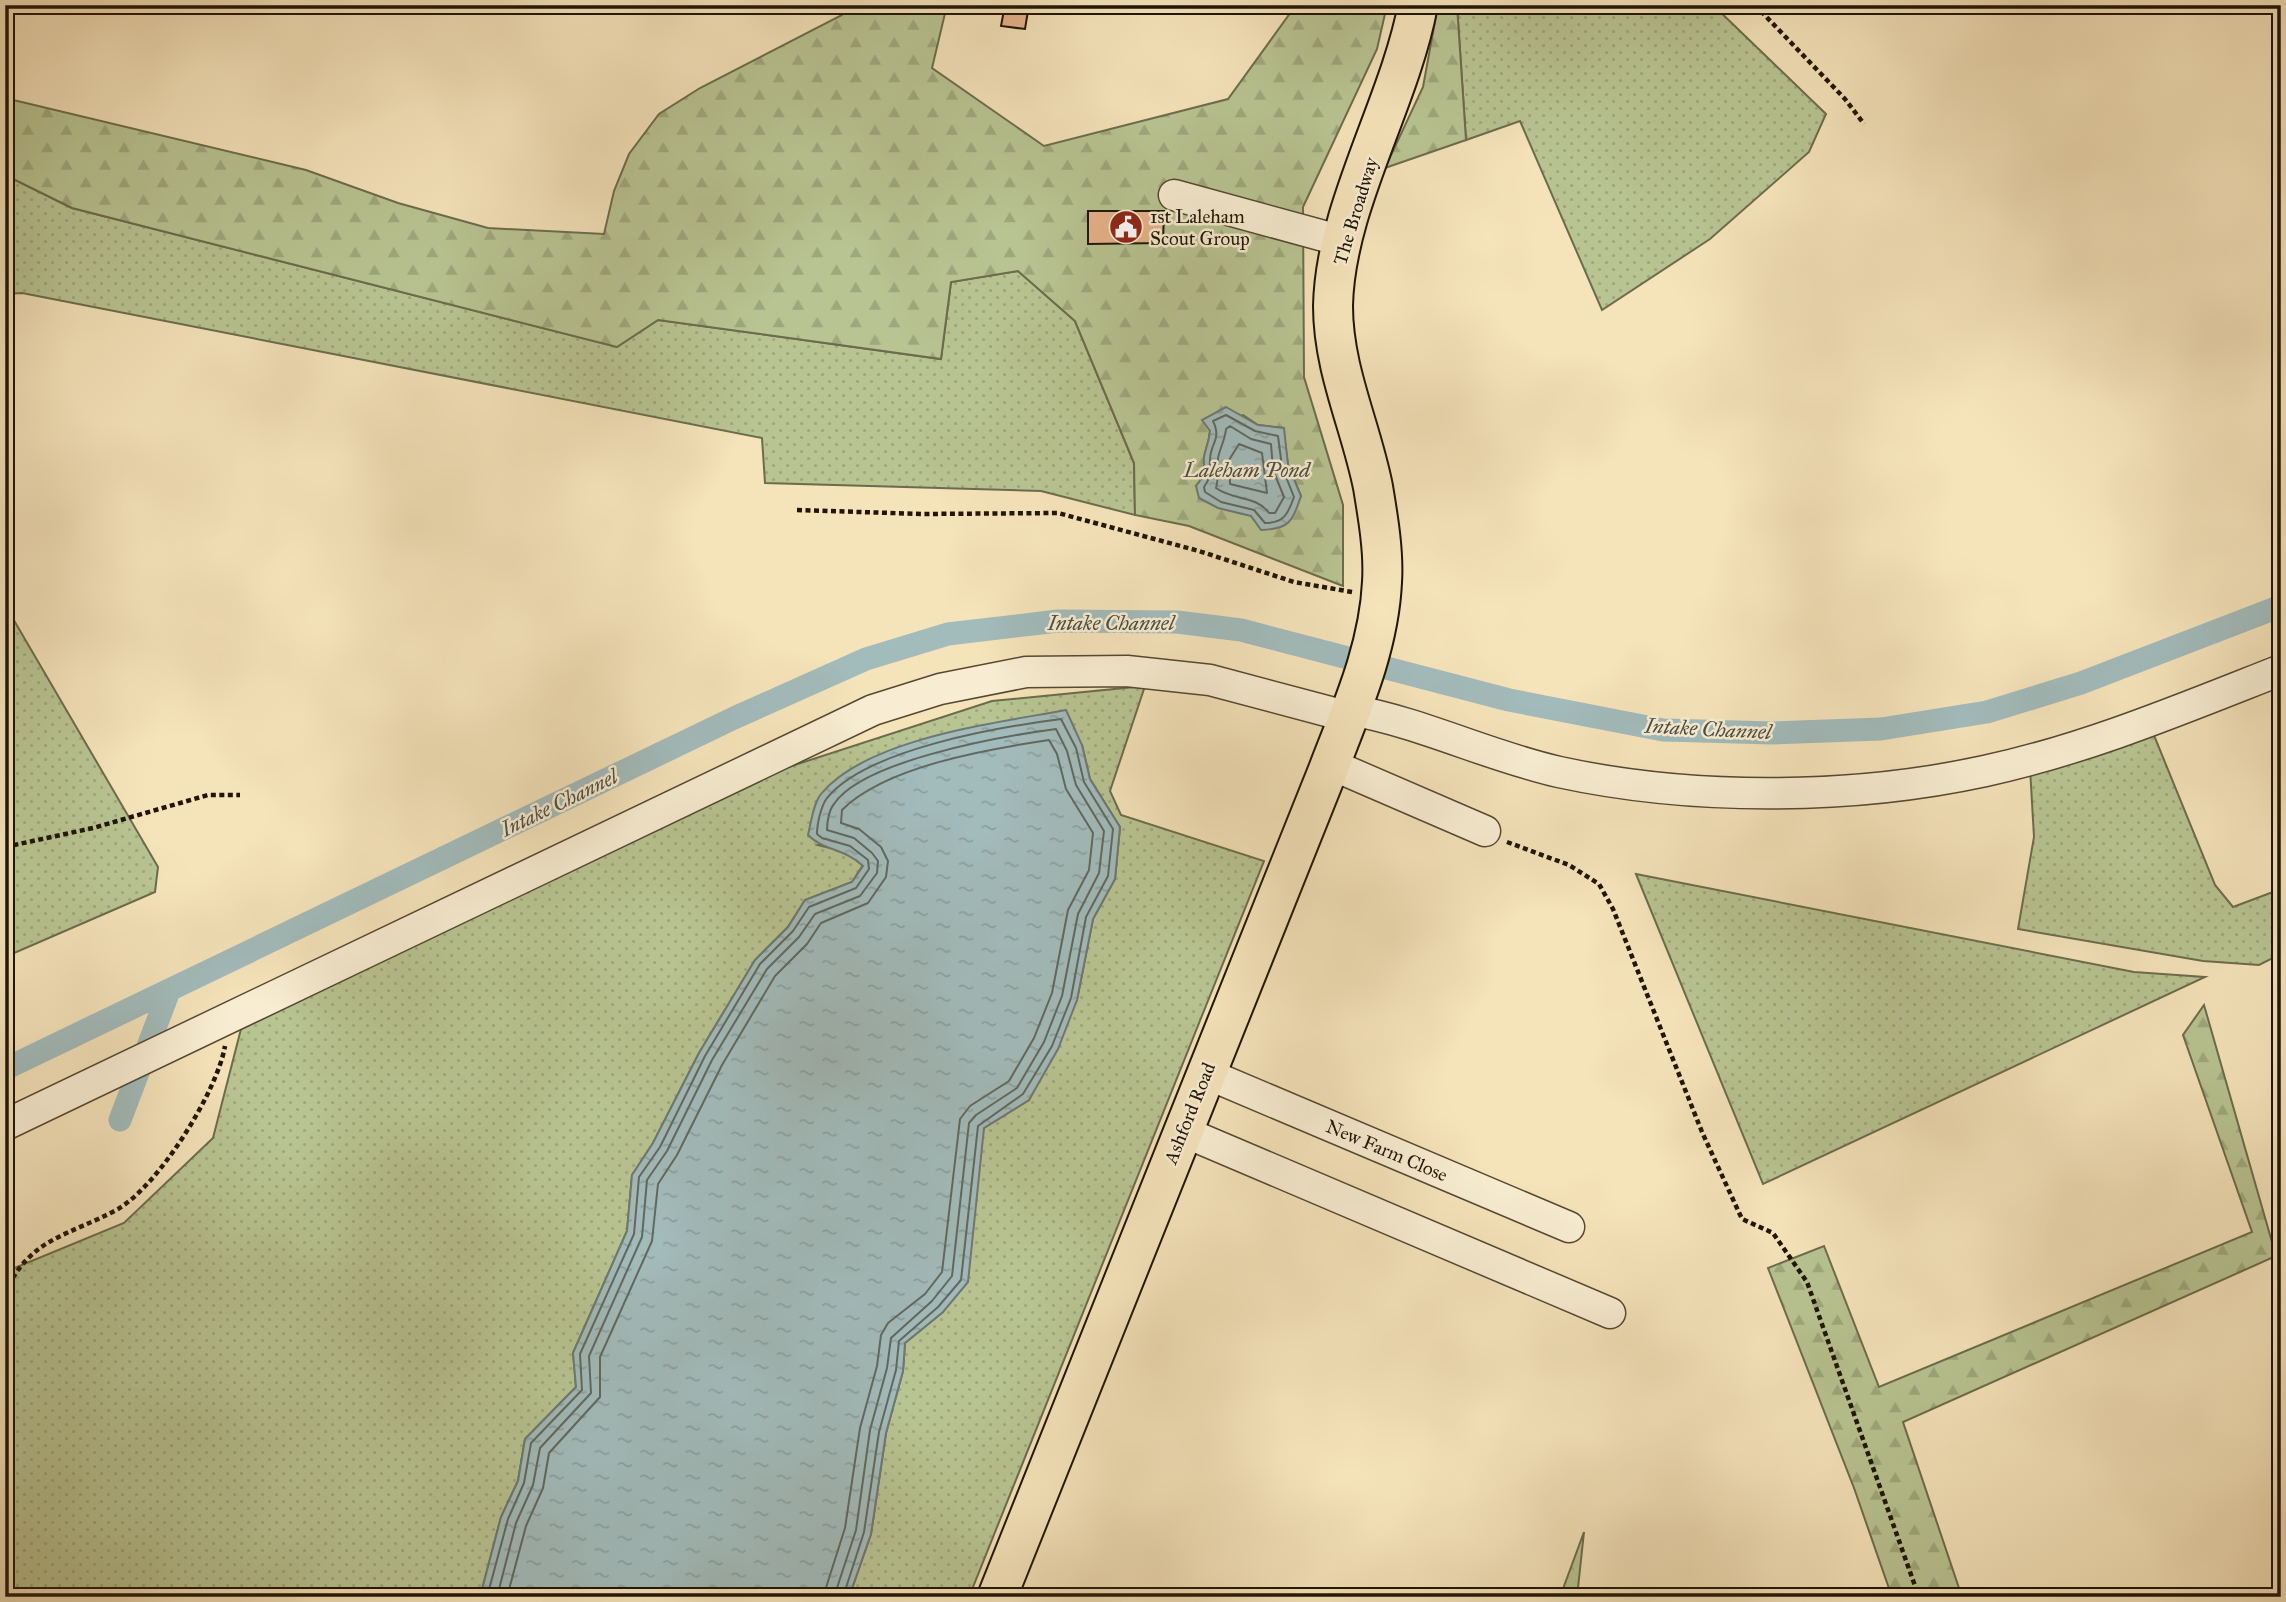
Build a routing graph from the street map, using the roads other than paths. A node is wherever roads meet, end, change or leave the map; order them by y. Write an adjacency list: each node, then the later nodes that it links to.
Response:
1 (1418, 5): 3 (main road, The Broadway)
2 (1174, 195): 3 (street)
3 (1342, 242): 4 (main road, The Broadway)
4 (1379, 612): 6 (main road, Ashford Road)
5 (2281, 670): 6 (street)
6 (1352, 709): 7 (main road, Ashford Road); 10 (street)
7 (1330, 764): 8 (street); 9 (main road, Ashford Road)
8 (1485, 831)
9 (1205, 1073): 11 (main road, Ashford Road); 12 (street, New Farm Close)
10 (5, 1125)
11 (1182, 1131): 13 (street); 14 (main road, Ashford Road)
12 (1569, 1227)
13 (1610, 1314)
14 (997, 1597)

